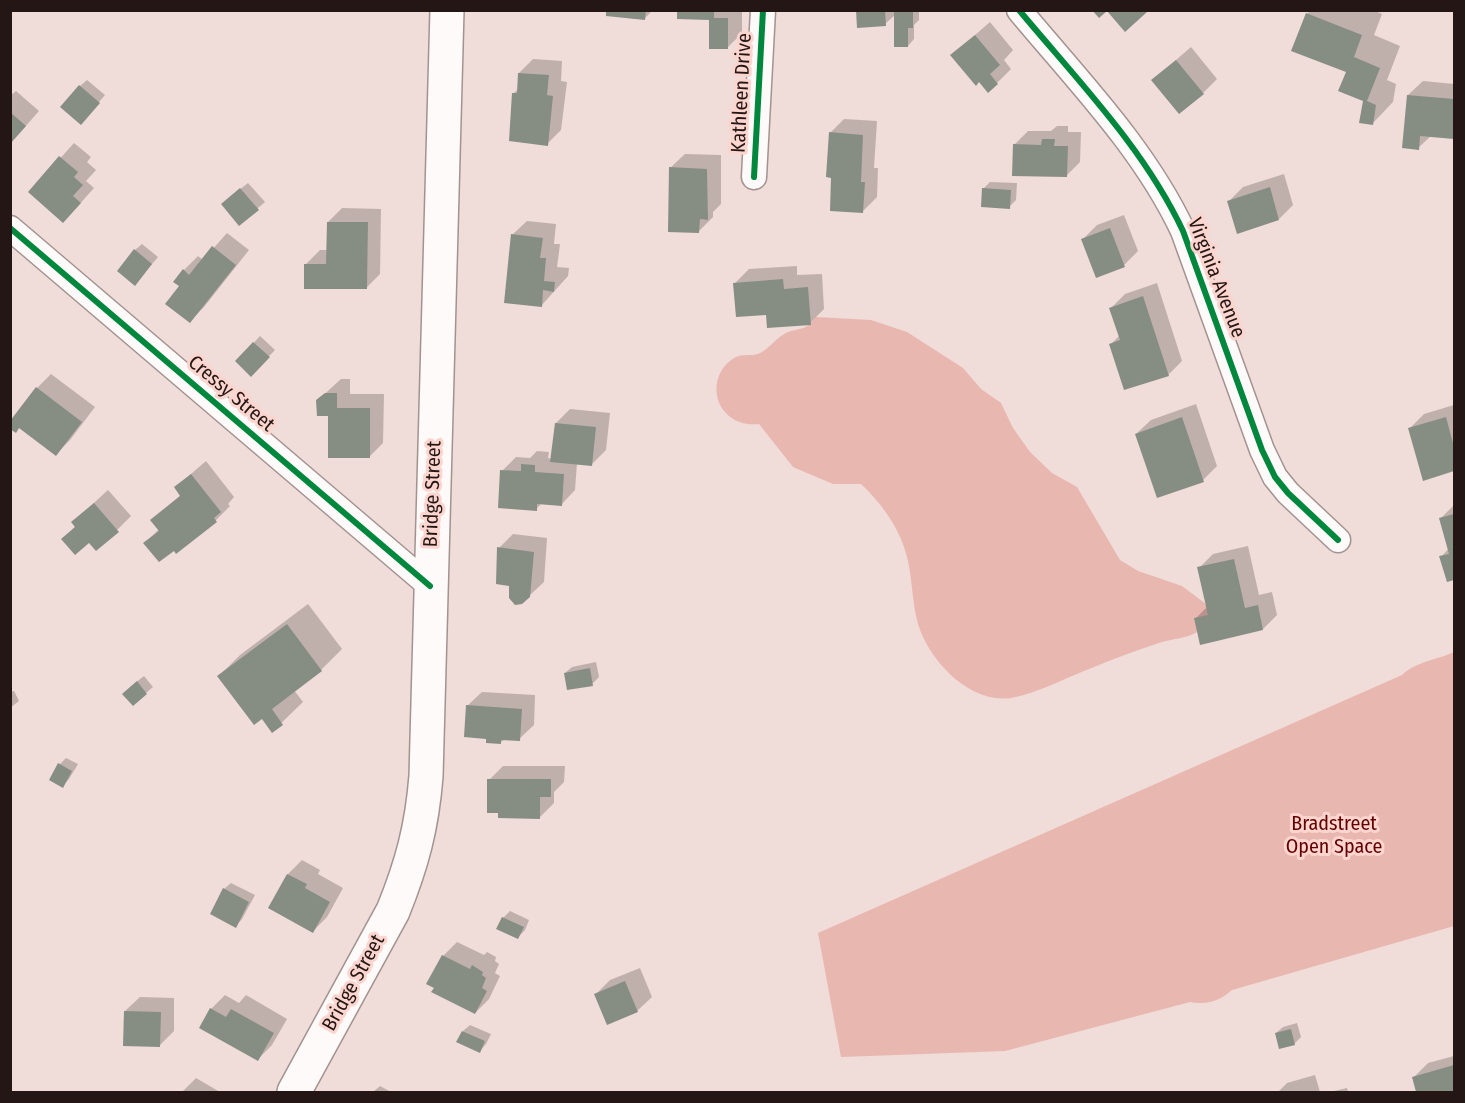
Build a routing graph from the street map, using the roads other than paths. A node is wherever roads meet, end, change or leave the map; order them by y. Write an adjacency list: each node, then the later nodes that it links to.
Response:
1 (447, 10): 7 (main road, Bridge Street)
2 (763, 10): 4 (street, Kathleen Drive)
3 (1019, 10): 6 (street, Virginia Avenue)
4 (754, 177)
5 (10, 228): 7 (street, Cressy Street)
6 (1338, 540)
7 (430, 585): 8 (main road, Bridge Street)
8 (294, 1092)

